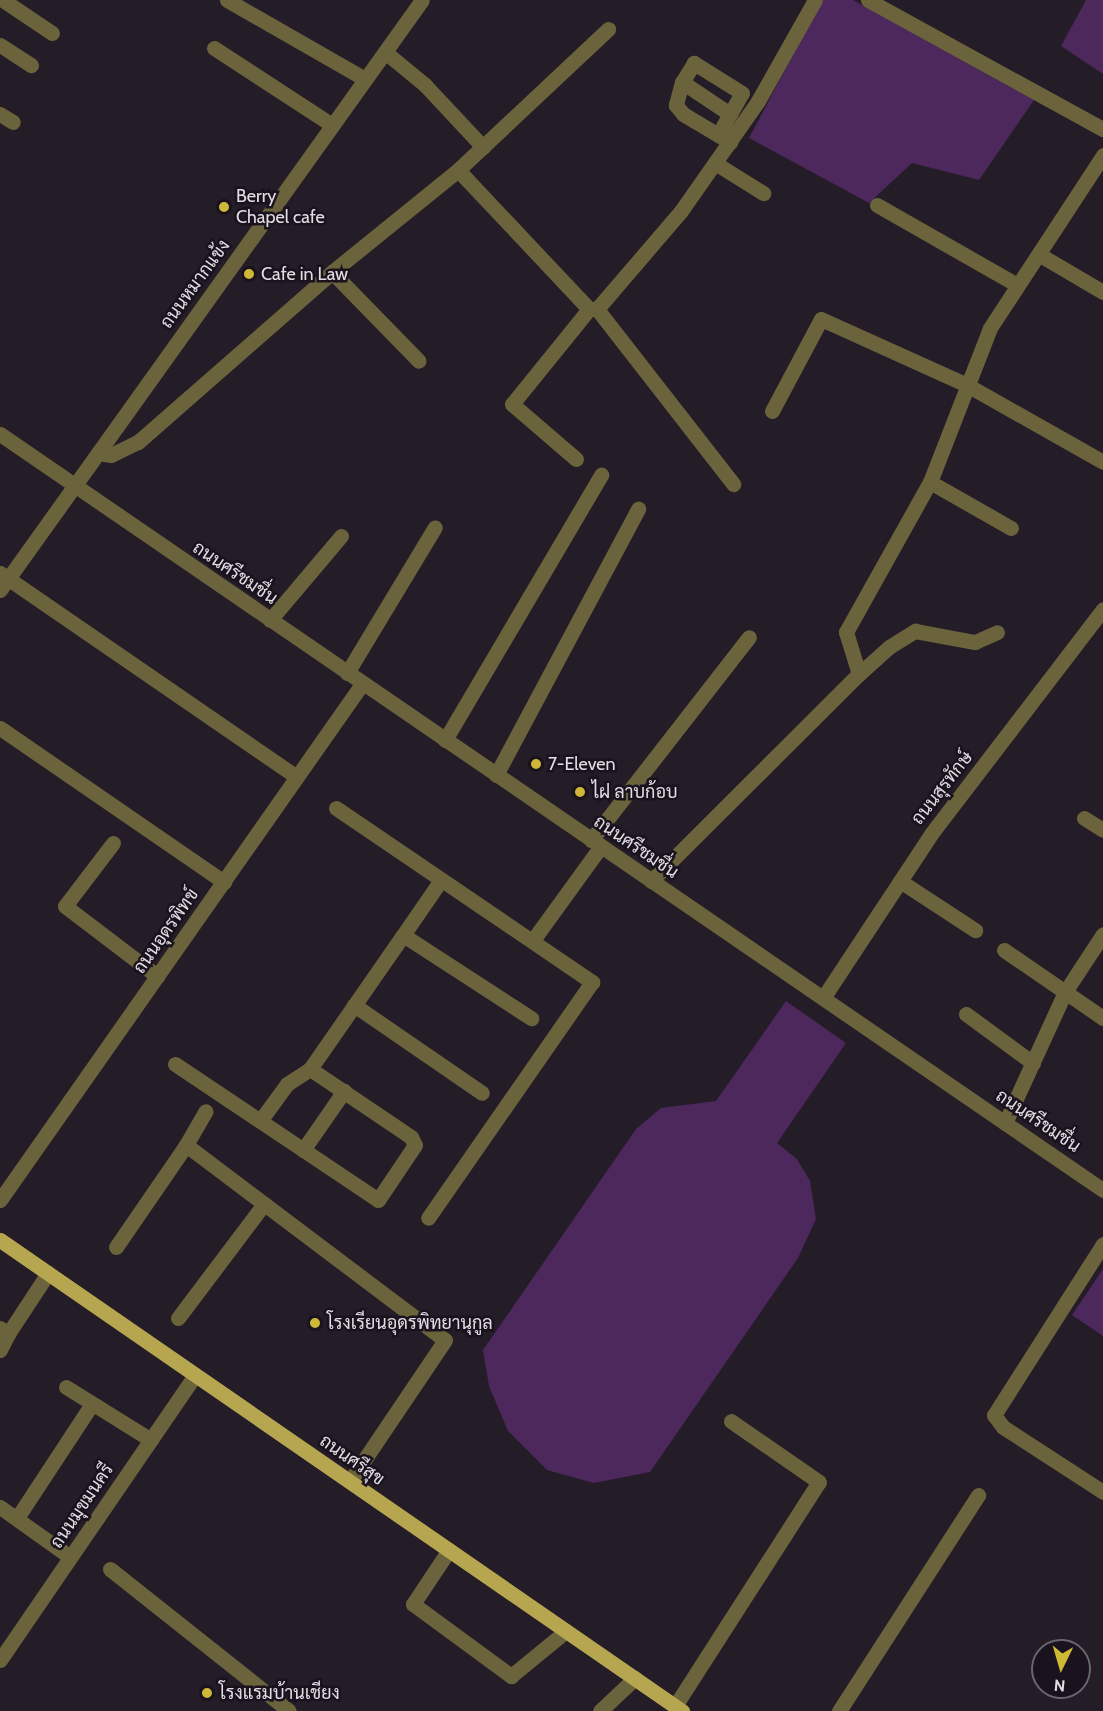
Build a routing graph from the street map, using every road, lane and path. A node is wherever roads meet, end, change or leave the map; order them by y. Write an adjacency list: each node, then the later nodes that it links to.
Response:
1 (3, 0): 7 (street)
2 (226, 0): 12 (street)
3 (422, 0): 10 (street, ถนนหมากแข้ง)
4 (815, 0): 17 (street)
5 (868, 0): 16 (street)
6 (608, 29): 18 (street)
7 (52, 33)
8 (0, 45): 11 (street)
9 (214, 48): 15 (street)
10 (384, 52): 12 (street, ถนนหมากแข้ง); 18 (street)
11 (32, 65)
12 (365, 79): 15 (street, ถนนหมากแข้ง)
13 (682, 82): 14 (street); 14 (street); 17 (street)
14 (730, 114): 17 (street)
15 (332, 125): 33 (street, ถนนหมากแข้ง)
16 (1103, 129)
17 (724, 138): 20 (street)
18 (483, 147): 21 (street)
19 (1103, 155): 24 (street)
20 (715, 163): 22 (street); 28 (street)
21 (458, 170): 25 (street); 28 (street)
22 (763, 194)
23 (876, 205): 26 (street)
24 (1040, 255): 26 (street); 27 (street)
25 (333, 272): 29 (street); 33 (street)
26 (1017, 285): 30 (street)
27 (1103, 292)
28 (593, 309): 34 (street); 38 (street)
29 (419, 361)
30 (967, 386): 31 (street); 35 (street); 37 (street)
31 (772, 411)
32 (0, 434): 39 (street, ถนนศรีชมชื่น)
33 (98, 453): 39 (street, ถนนหมากแข้ง)
34 (576, 459)
35 (1103, 462)
36 (601, 475): 53 (street)
37 (930, 482): 42 (street); 50 (street)
38 (733, 484)
39 (74, 486): 44 (street, ถนนหมากแข้ง); 46 (street, ถนนศรีชมชื่น)
40 (638, 509): 54 (street)
41 (435, 526): 49 (street)
42 (1011, 528)
43 (341, 536): 46 (street)
44 (3, 580): 55 (street)
45 (1103, 609): 63 (street, ถนนสุรทักษ์)
46 (270, 620): 49 (street, ถนนศรีชมชื่น)
47 (997, 632): 50 (street)
48 (749, 637): 60 (street)
49 (347, 673): 51 (street, ถนนศรีชมชื่น)
50 (859, 674): 62 (street)
51 (363, 684): 53 (street, ถนนศรีชมชื่น); 55 (street, ถนนอุดรพิทข์)
52 (0, 728): 64 (street)
53 (445, 740): 54 (street, ถนนศรีชมชื่น)
54 (496, 775): 60 (street, ถนนศรีชมชื่น)
55 (297, 777): 64 (street, ถนนอุดรพิทข์)
56 (336, 808): 61 (street)
57 (1084, 818): 58 (street)
58 (1103, 830)
59 (113, 843): 70 (street)
60 (596, 843): 62 (street, ถนนศรีชมชื่น); 68 (street)
61 (441, 880): 66 (street); 68 (street)
62 (651, 881): 72 (street, ถนนศรีชมชื่น)
63 (900, 881): 65 (street); 72 (street, ถนนสุรทักษ์)
64 (224, 882): 70 (street, ถนนอุดรพิทข์)
65 (975, 930)
66 (403, 934): 73 (street); 75 (street)
67 (1103, 934): 71 (street)
68 (533, 940): 90 (street)
69 (1004, 950): 71 (street)
70 (158, 976): 88 (street, ถนนอุดรพิทข์)
71 (1065, 992): 76 (street); 77 (street)
72 (823, 998): 84 (street, ถนนศรีชมชื่น)
73 (354, 1005): 79 (street); 81 (street)
74 (966, 1014): 77 (street)
75 (531, 1018)
76 (1103, 1018)
77 (1033, 1063): 84 (street)
78 (175, 1064): 83 (street)
79 (310, 1069): 80 (street); 83 (street)
80 (344, 1091): 86 (street); 86 (street)
81 (482, 1093)
82 (206, 1112): 85 (street)
83 (260, 1121): 86 (street)
84 (1005, 1123): 87 (street, ถนนศรีชมชื่น)
85 (186, 1145): 89 (street); 93 (street)
86 (303, 1150)
87 (1103, 1190)
88 (0, 1200)
89 (264, 1204): 95 (street); 103 (street)
90 (428, 1218)
91 (0, 1240): 94 (main road, ถนนศรีสุข)
92 (1103, 1244): 104 (street)
93 (116, 1247)
94 (48, 1273): 96 (street); 98 (main road, ถนนศรีสุข)
95 (178, 1318)
96 (4, 1331): 97 (street)
97 (0, 1350)
98 (195, 1375): 102 (street, ถนนมุขมนครี); 103 (main road, ถนนศรีสุข)
99 (66, 1387): 100 (street)
100 (92, 1404): 102 (street); 107 (street)
101 (731, 1421): 115 (street)
102 (151, 1440): 109 (street, ถนนมุขมนครี)
103 (350, 1481): 108 (main road, ถนนศรีสุข)
104 (1103, 1492)
105 (978, 1495): 118 (street)
106 (0, 1507): 107 (street)
107 (18, 1518): 109 (street)
108 (449, 1550): 111 (main road, ถนนศรีสุข); 111 (street)
109 (70, 1557): 112 (street, ถนนมุขมนครี)
110 (110, 1569): 114 (street)
111 (566, 1631): 113 (main road, ถนนศรีสุข)
112 (0, 1660)
113 (635, 1678): 115 (main road, ถนนศรีสุข); 117 (street)
114 (270, 1705): 116 (street)
115 (679, 1709)
116 (289, 1711)
117 (600, 1711)
118 (839, 1711)

